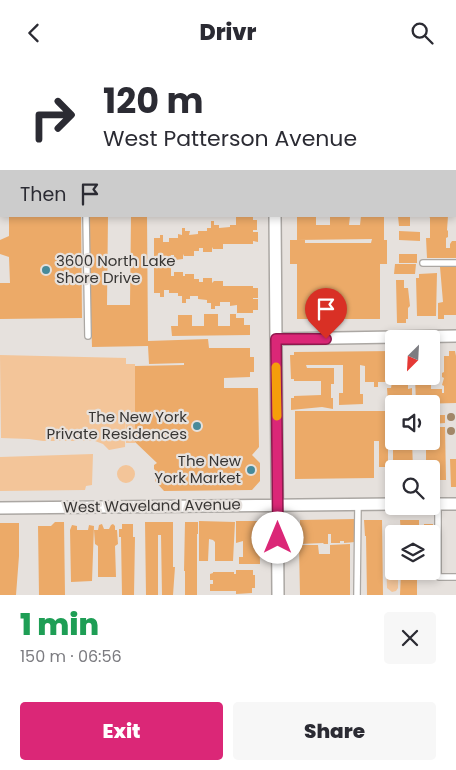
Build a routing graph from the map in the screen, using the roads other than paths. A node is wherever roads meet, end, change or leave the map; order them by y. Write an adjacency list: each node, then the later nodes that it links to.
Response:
1 (86, 217): 6 (lane)
2 (275, 217): 7 (street)
3 (423, 263): 4 (lane)
4 (456, 263)
5 (456, 336): 7 (street)
6 (88, 337)
7 (276, 339): 8 (street)
8 (277, 504): 9 (street, West Waveland Avenue); 13 (street, West Waveland Avenue); 16 (street)
9 (358, 504): 10 (street, West Waveland Avenue); 17 (lane)
10 (385, 504)
11 (440, 504): 12 (street)
12 (456, 504)
13 (0, 508)
14 (435, 515): 15 (lane)
15 (456, 577)
16 (278, 595)
17 (358, 595)

